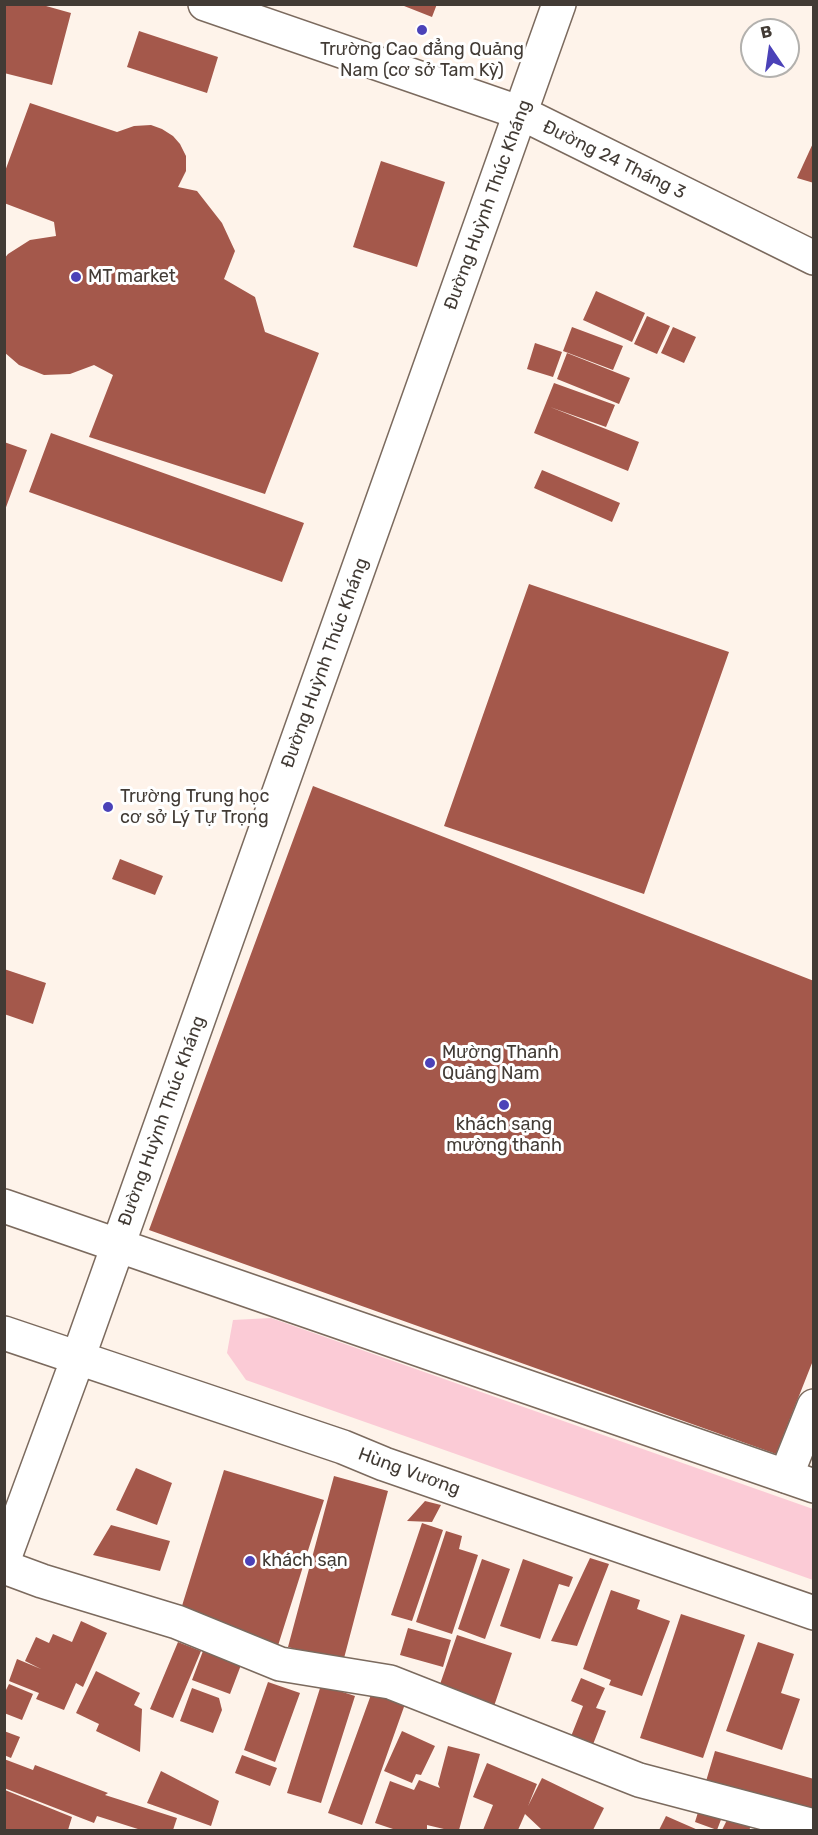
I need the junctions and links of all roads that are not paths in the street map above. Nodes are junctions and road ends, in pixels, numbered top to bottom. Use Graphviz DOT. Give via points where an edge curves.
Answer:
graph roads {
  1 [pos="204,4"];
  2 [pos="560,4"];
  3 [pos="520,113"];
  4 [pos="813,258"];
  5 [pos="4,1206"];
  6 [pos="118,1244"];
  7 [pos="4,1333"];
  8 [pos="78,1358"];
  9 [pos="813,1406"];
  10 [pos="800,1481"];
  11 [pos="4,1559"];
  12 [pos="4,1567"];
  13 [pos="813,1613"];
  14 [pos="813,1826"];
  1 -- 3 [label="street, Đường 24 Tháng 3"];
  2 -- 3 [label="street, Đường Huỳnh Thúc Kháng"];
  3 -- 4 [label="street, Đường 24 Tháng 3"];
  3 -- 6 [label="street, Đường Huỳnh Thúc Kháng"];
  5 -- 6 [label="street"];
  6 -- 8 [label="street, Đường Huỳnh Thúc Kháng"];
  6 -- 10 [label="street"];
  7 -- 8 [label="street, Hùng Vương"];
  8 -- 11 [label="street, Đường Huỳnh Thúc Kháng"];
  8 -- 13 [label="street, Hùng Vương"];
  9 -- 10 [label="street"];
  12 -- 14 [label="street" via="177,1622 280,1664 390,1682 639,1780"];
}
